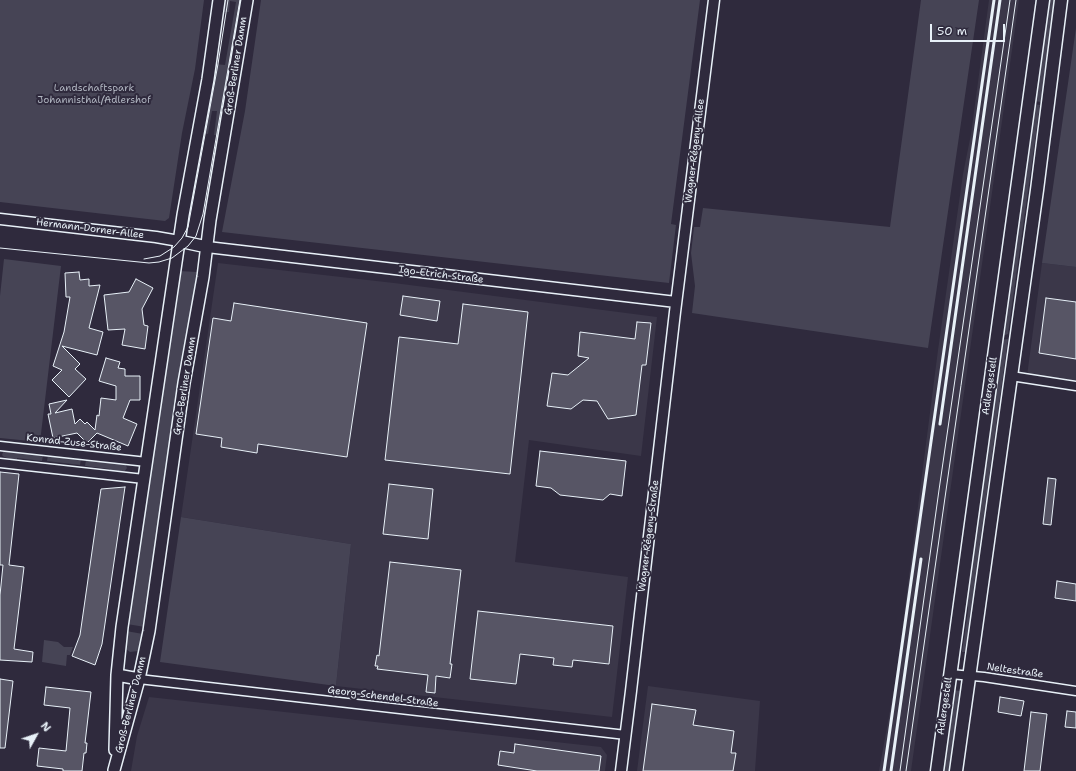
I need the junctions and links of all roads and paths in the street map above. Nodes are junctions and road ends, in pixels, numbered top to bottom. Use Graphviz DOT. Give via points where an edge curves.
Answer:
graph roads {
  1 [pos="220,0"];
  2 [pos="247,0"];
  3 [pos="714,0"];
  4 [pos="1043,0"];
  5 [pos="1061,0"];
  6 [pos="0,219"];
  7 [pos="179,241"];
  8 [pos="207,247"];
  9 [pos="676,302"];
  10 [pos="1011,376"];
  11 [pos="1076,386"];
  12 [pos="0,446"];
  13 [pos="146,462"];
  14 [pos="0,463"];
  15 [pos="144,479"];
  16 [pos="950,674"];
  17 [pos="117,675"];
  18 [pos="970,676"];
  19 [pos="138,679"];
  20 [pos="1076,691"];
  21 [pos="626,735"];
  22 [pos="114,771"];
  23 [pos="620,771"];
  24 [pos="937,771"];
  25 [pos="956,771"];
  1 -- 7 [label="main road, Groß-Berliner Damm"];
  2 -- 8 [label="main road, Groß-Berliner Damm"];
  3 -- 9 [label="street, Wagner-Régeny-Allee"];
  4 -- 16 [label="main road, Adlergestell"];
  5 -- 10 [label="main road, Adlergestell"];
  6 -- 7 [label="street, Hermann-Dorner-Allee"];
  7 -- 8 [label="main road"];
  7 -- 13 [label="main road, Groß-Berliner Damm"];
  8 -- 9 [label="street, Igo-Etrich-Straße"];
  8 -- 19 [label="main road, Groß-Berliner Damm" via="184,383 149,631"];
  9 -- 21 [label="street, Wagner-Régeny-Straße"];
  10 -- 11 [label="street"];
  10 -- 18 [label="main road, Adlergestell"];
  12 -- 13 [label="street, Konrad-Zuse-Straße"];
  13 -- 15 [label="main road, Groß-Berliner Damm"];
  14 -- 15 [label="street"];
  15 -- 17 [label="main road, Groß-Berliner Damm"];
  16 -- 18 [label="street, Neltestraße"];
  16 -- 24 [label="main road, Adlergestell"];
  17 -- 19 [label="main road"];
  17 -- 22 [label="main road, Groß-Berliner Damm"];
  18 -- 20 [label="street, Neltestraße"];
  18 -- 25 [label="main road, Adlergestell"];
  19 -- 21 [label="street, Georg-Schendel-Straße"];
  19 -- 22 [label="main road, Groß-Berliner Damm"];
  21 -- 23 [label="street, Wagner-Régeny-Straße"];
}
